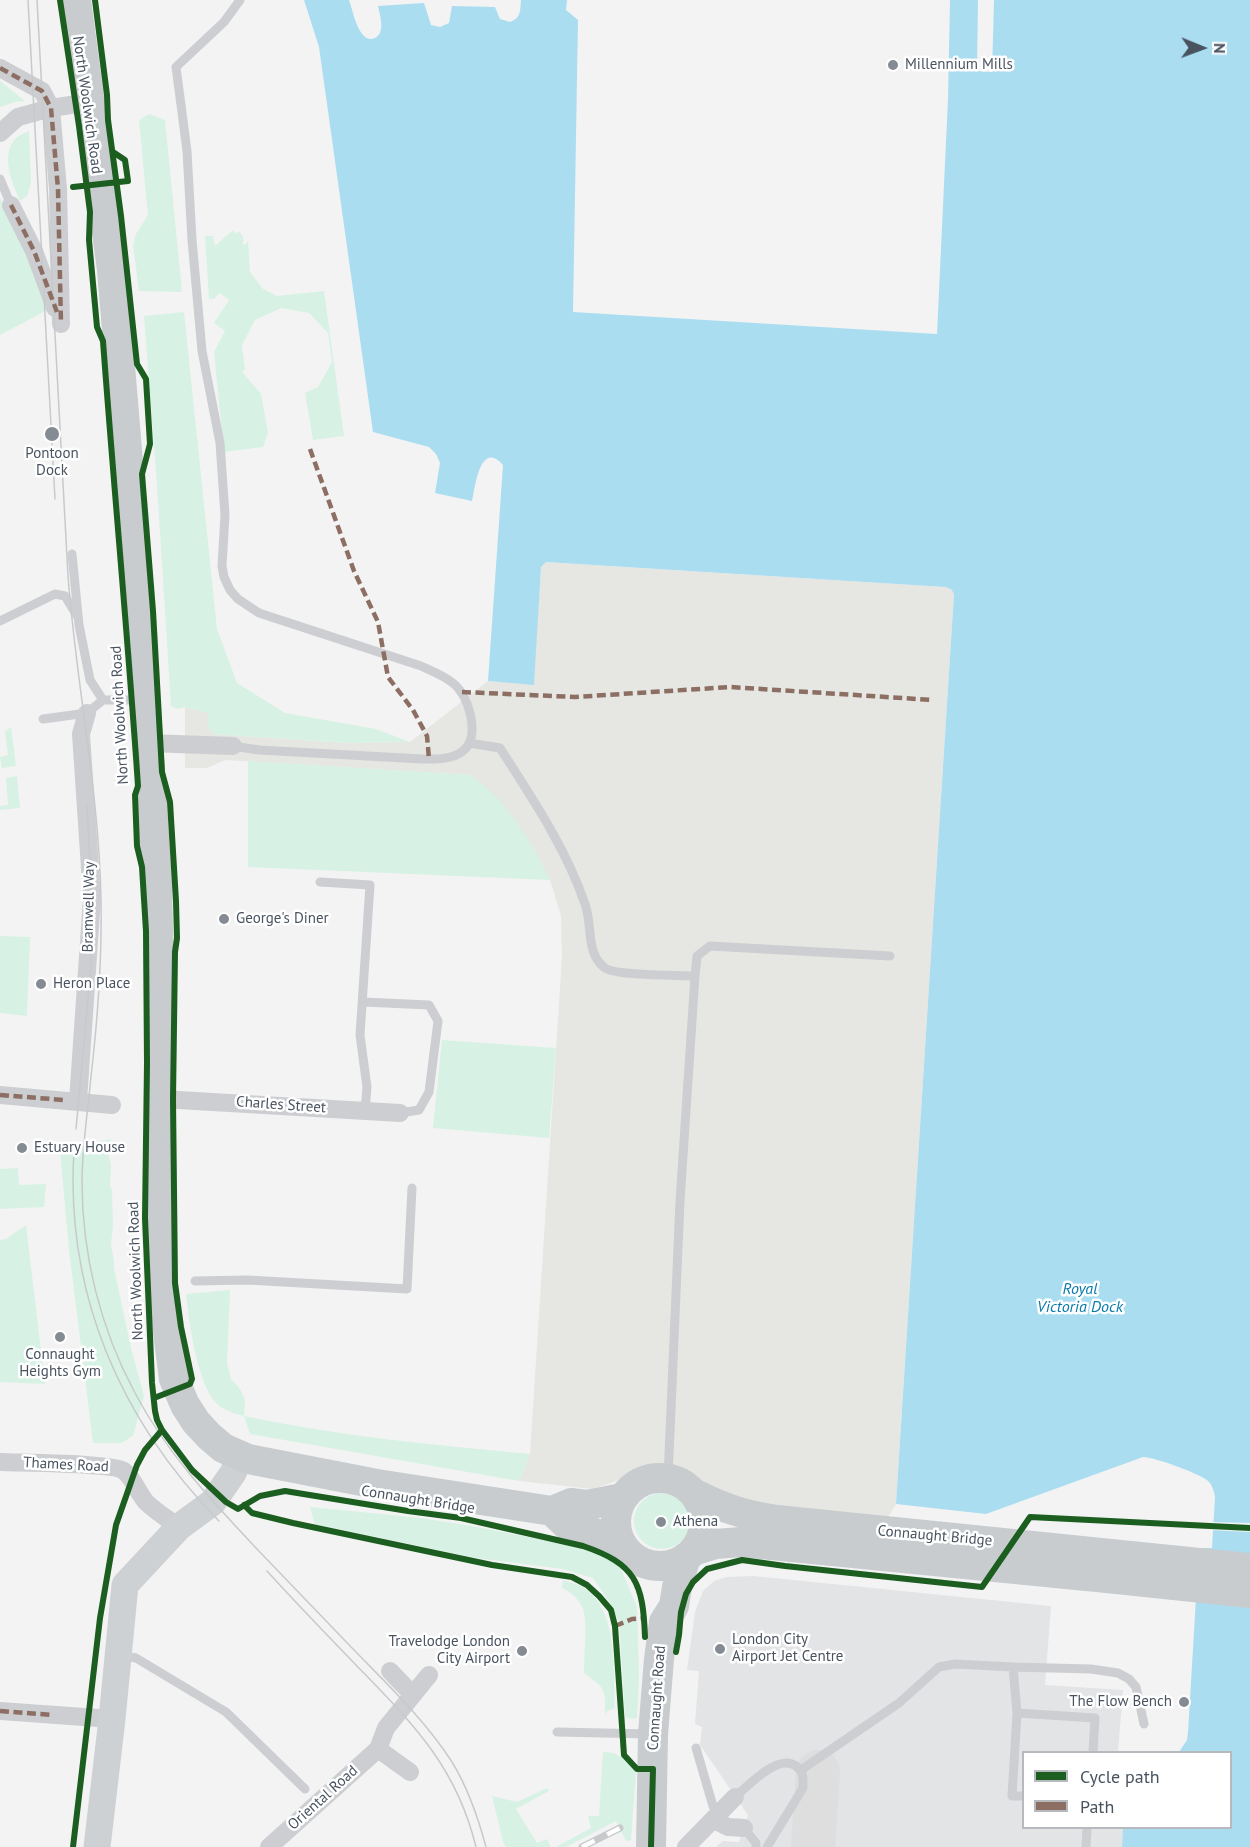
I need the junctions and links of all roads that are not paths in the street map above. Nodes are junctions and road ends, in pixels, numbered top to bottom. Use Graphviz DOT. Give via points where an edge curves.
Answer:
graph roads {
  1 [pos="76,0"];
  2 [pos="240,0"];
  3 [pos="0,68"];
  4 [pos="90,102"];
  5 [pos="51,108"];
  6 [pos="0,133"];
  7 [pos="0,179"];
  8 [pos="11,205"];
  9 [pos="72,554"];
  10 [pos="78,618"];
  11 [pos="0,621"];
  12 [pos="103,700"];
  13 [pos="145,700"];
  14 [pos="87,713"];
  15 [pos="43,719"];
  16 [pos="148,743"];
  17 [pos="469,743"];
  18 [pos="233,746"];
  19 [pos="320,882"];
  20 [pos="890,957"];
  21 [pos="695,976"];
  22 [pos="363,1002"];
  23 [pos="0,1095"];
  24 [pos="161,1098"];
  25 [pos="71,1100"];
  26 [pos="112,1105"];
  27 [pos="366,1111"];
  28 [pos="400,1113"];
  29 [pos="412,1188"];
  30 [pos="195,1281"];
  31 [pos="240,1456"];
  32 [pos="0,1462"];
  33 [pos="668,1478"];
  34 [pos="695,1494"];
  35 [pos="622,1498"];
  36 [pos="552,1511"];
  37 [pos="179,1527"];
  38 [pos="848,1540"];
  39 [pos="620,1542"];
  40 [pos="690,1554"];
  41 [pos="646,1564"];
  42 [pos="1250,1568"];
  43 [pos="1250,1593"];
  44 [pos="664,1622"];
  45 [pos="118,1654"];
  46 [pos="1013,1667"];
  47 [pos="390,1671"];
  48 [pos="429,1675"];
  49 [pos="413,1695"];
  50 [pos="0,1711"];
  51 [pos="1017,1713"];
  52 [pos="112,1719"];
  53 [pos="1144,1724"];
  54 [pos="557,1732"];
  55 [pos="653,1734"];
  56 [pos="696,1748"];
  57 [pos="378,1749"];
  58 [pos="1093,1751"];
  59 [pos="801,1770"];
  60 [pos="410,1772"];
  61 [pos="305,1789"];
  62 [pos="1022,1796"];
  63 [pos="735,1797"];
  64 [pos="716,1817"];
  65 [pos="744,1828"];
  66 [pos="1087,1829"];
  67 [pos="97,1847"];
  68 [pos="268,1847"];
  69 [pos="651,1847"];
  70 [pos="686,1847"];
  71 [pos="756,1847"];
  72 [pos="767,1847"];
  73 [pos="1086,1847"];
  1 -- 4 [label="main road, North Woolwich Road"];
  2 -- 17 [label="lane" via="224,22 176,67 187,151 202,351 220,443 224,577 238,599 259,613 421,666 454,683 470,713"];
  3 -- 5 [label="street" via="42,91"];
  4 -- 5 [label="street"];
  4 -- 13 [label="main road, North Woolwich Road" via="113,281"];
  5 -- 6 [label="street" via="18,117"];
  5 -- 8 [label="street" via="58,189 61,324 34,251"];
  7 -- 8 [label="lane"];
  9 -- 10 [label="lane"];
  10 -- 11 [label="lane" via="65,596 55,594"];
  10 -- 12 [label="lane" via="90,680"];
  12 -- 13 [label="lane"];
  12 -- 14 [label="lane"];
  13 -- 16 [label="main road, North Woolwich Road"];
  14 -- 15 [label="lane"];
  14 -- 25 [label="street, Bramwell Way" via="81,734 92,898"];
  16 -- 18 [label="street"];
  16 -- 24 [label="main road, North Woolwich Road" via="157,882"];
  17 -- 18 [label="lane" via="455,756 438,759"];
  17 -- 21 [label="lane" via="500,748 533,799 586,906 596,958 607,969 627,973"];
  19 -- 22 [label="lane" via="370,885"];
  20 -- 21 [label="lane" via="710,946 697,957"];
  21 -- 33 [label="lane"];
  22 -- 27 [label="lane" via="360,1035"];
  22 -- 28 [label="lane" via="429,1005 438,1021 429,1092 419,1110"];
  23 -- 25 [label="street"];
  24 -- 27 [label="street, Charles Street"];
  24 -- 31 [label="main road, North Woolwich Road" via="162,1285 174,1379 196,1422 223,1448"];
  25 -- 26 [label="street"];
  27 -- 28 [label="street, Charles Street"];
  29 -- 30 [label="lane" via="407,1289"];
  31 -- 36 [label="main road, Connaught Bridge" via="377,1484"];
  31 -- 37 [label="street" via="213,1502"];
  32 -- 37 [label="street, Thames Road" via="122,1470 145,1501"];
  33 -- 34 [label="main road"];
  33 -- 35 [label="main road" via="650,1478 634,1485"];
  34 -- 38 [label="main road, Connaught Bridge" via="741,1514"];
  34 -- 40 [label="main road" via="701,1505 704,1529"];
  35 -- 36 [label="main road, Connaught Bridge" via="587,1505 571,1503"];
  35 -- 39 [label="main road" via="616,1512"];
  36 -- 39 [label="main road, Connaught Bridge" via="568,1526"];
  37 -- 45 [label="street" via="125,1585"];
  38 -- 40 [label="main road, Connaught Bridge" via="741,1542"];
  38 -- 42 [label="main road, Connaught Bridge"];
  38 -- 43 [label="main road, Connaught Bridge, bridge"];
  39 -- 41 [label="main road"];
  40 -- 41 [label="main road" via="669,1566"];
  40 -- 44 [label="main road, Connaught Road" via="674,1605"];
  41 -- 44 [label="main road, Connaught Road"];
  44 -- 55 [label="main road, Connaught Road"];
  45 -- 52 [label="street"];
  45 -- 61 [label="lane" via="136,1658 226,1712"];
  46 -- 51 [label="lane"];
  46 -- 53 [label="lane" via="1118,1673 1136,1687"];
  46 -- 59 [label="lane" via="939,1667 899,1703"];
  47 -- 49 [label="street"];
  48 -- 49 [label="street, Oriental Road"];
  49 -- 57 [label="street, Oriental Road" via="386,1728"];
  50 -- 52 [label="street"];
  51 -- 58 [label="lane" via="1095,1718"];
  51 -- 62 [label="lane" via="1012,1796"];
  52 -- 67 [label="street"];
  54 -- 55 [label="lane"];
  55 -- 69 [label="main road, Connaught Road"];
  56 -- 64 [label="lane"];
  57 -- 60 [label="street"];
  57 -- 68 [label="street, Oriental Road"];
  59 -- 63 [label="lane" via="790,1762 779,1762"];
  59 -- 72 [label="lane" via="803,1788"];
  63 -- 64 [label="street"];
  64 -- 65 [label="street" via="728,1827"];
  64 -- 70 [label="street"];
  65 -- 71 [label="lane"];
  66 -- 73 [label="lane"];
}
